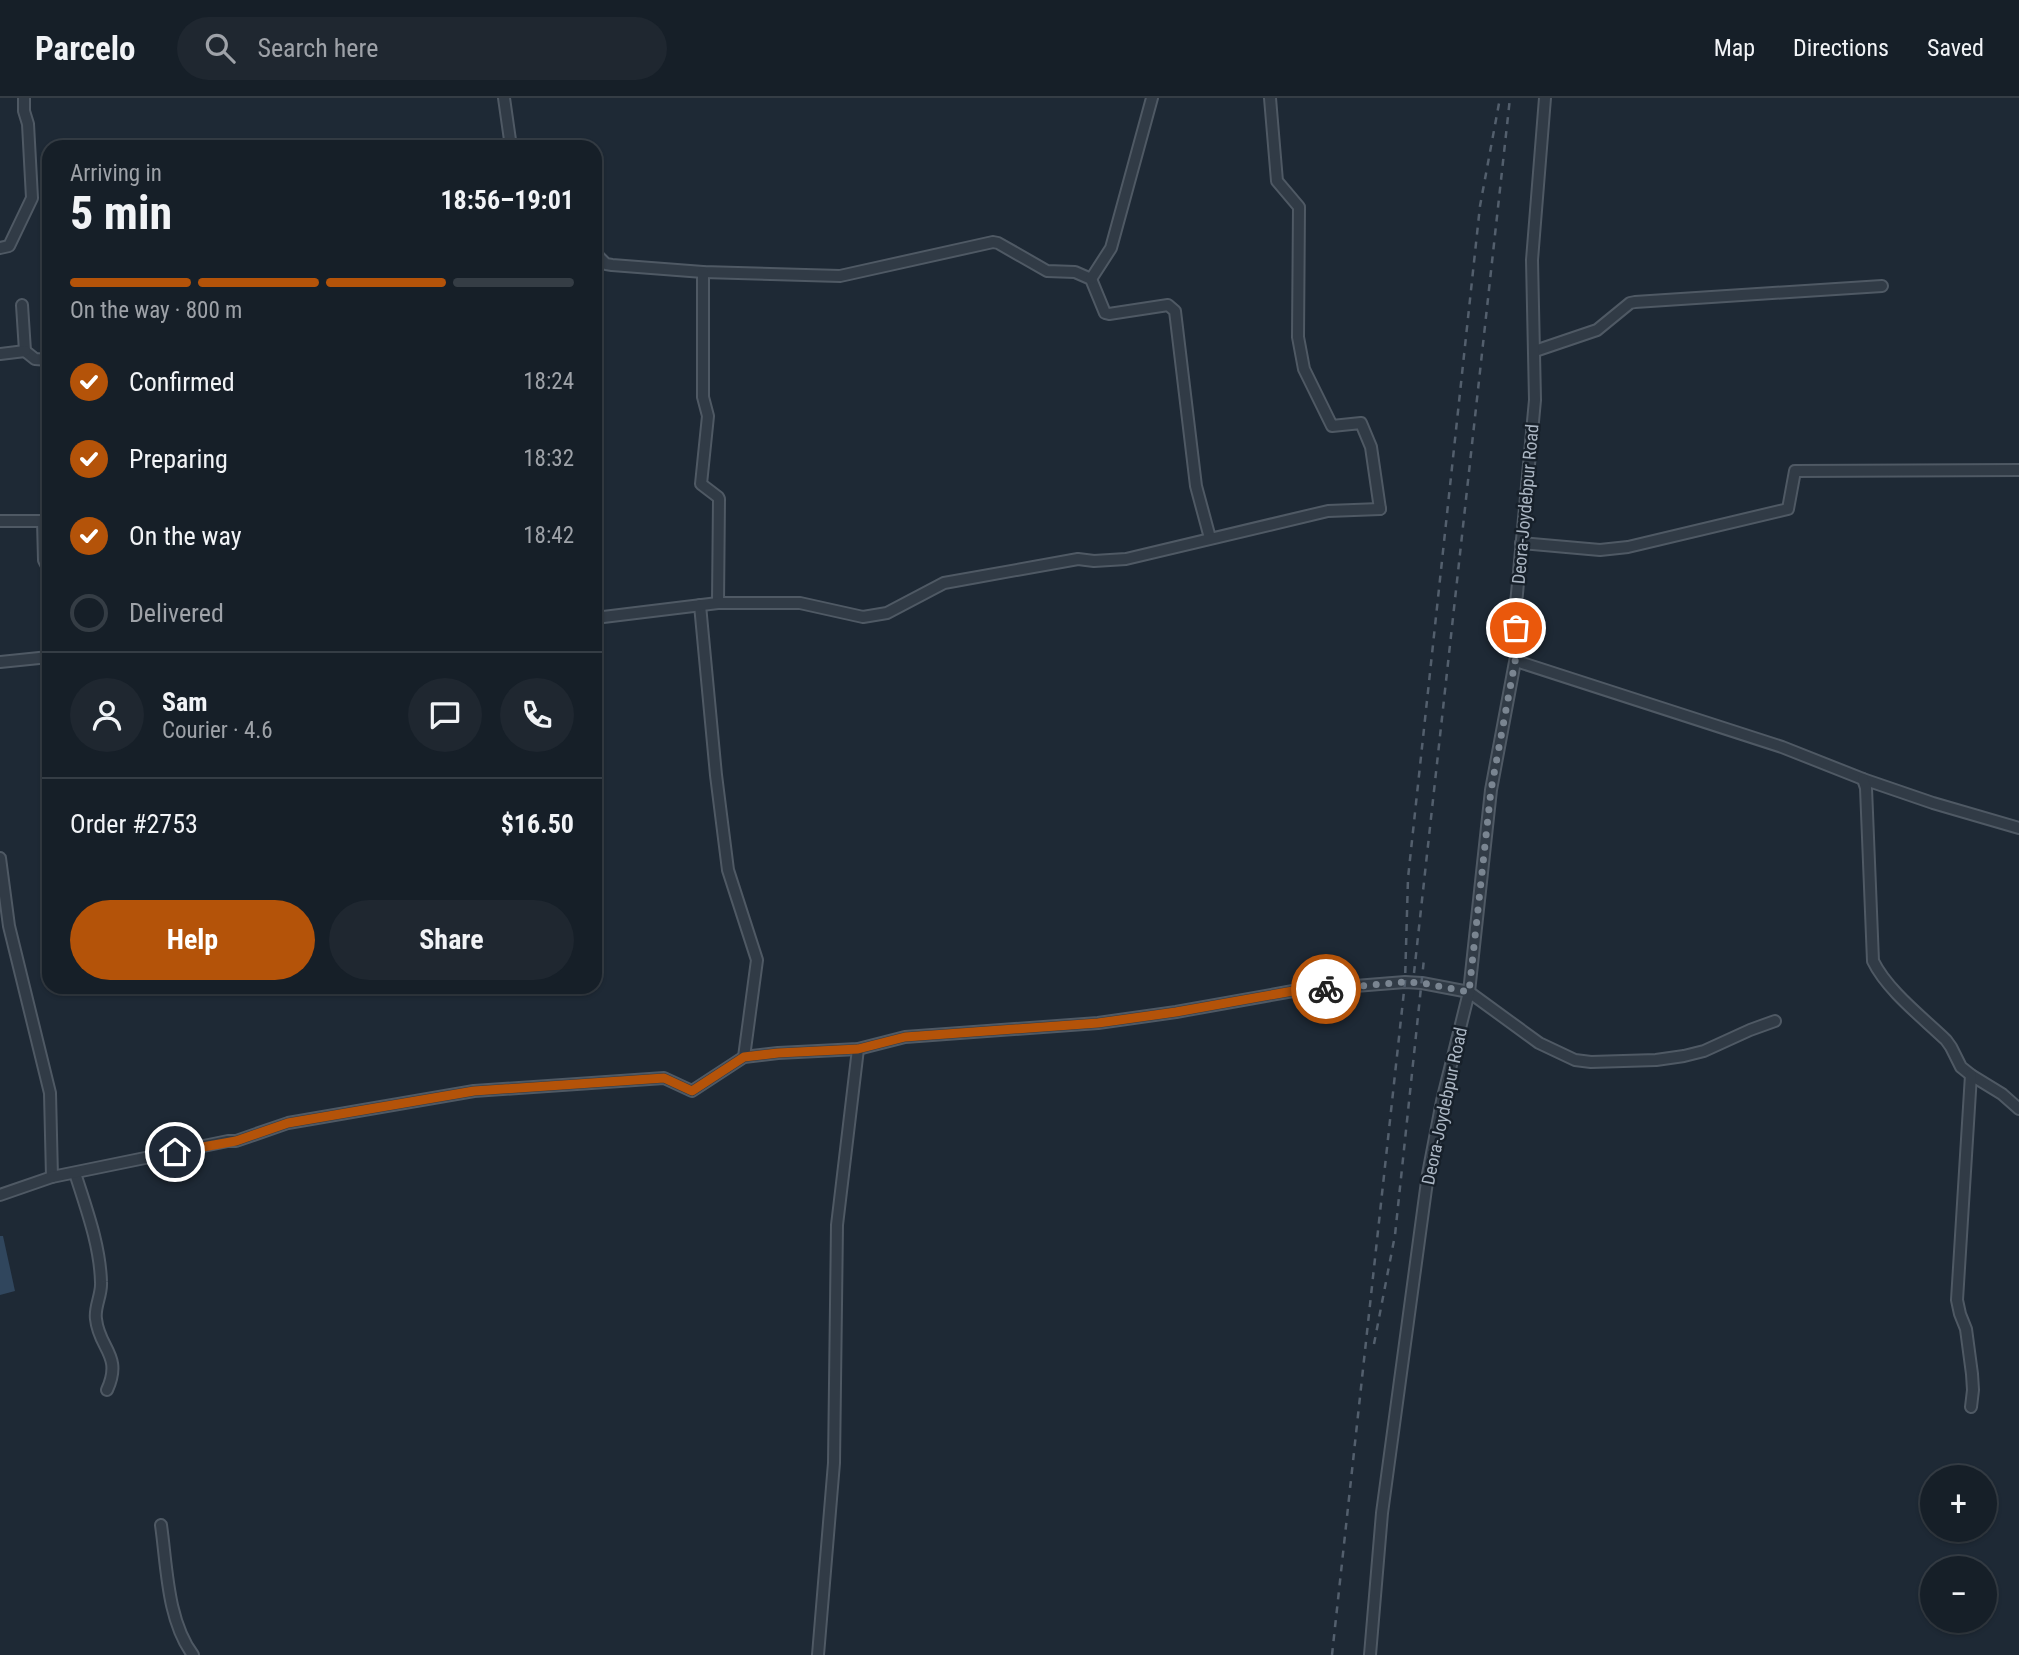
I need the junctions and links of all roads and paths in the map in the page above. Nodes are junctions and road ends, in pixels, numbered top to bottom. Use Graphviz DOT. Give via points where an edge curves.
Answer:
graph roads {
  1 [pos="24,98"];
  2 [pos="504,98"];
  3 [pos="1152,98"];
  4 [pos="1270,98"];
  5 [pos="1545,98"];
  6 [pos="510,140"];
  7 [pos="0,248"];
  8 [pos="602,260"];
  9 [pos="703,272"];
  10 [pos="1091,279"];
  11 [pos="1882,286"];
  12 [pos="22,305"];
  13 [pos="25,351"];
  14 [pos="1535,351"];
  15 [pos="0,354"];
  16 [pos="42,360"];
  17 [pos="2019,470"];
  18 [pos="0,521"];
  19 [pos="42,521"];
  20 [pos="1210,538"];
  21 [pos="1521,543"];
  22 [pos="718,603"];
  23 [pos="700,606"];
  24 [pos="602,617"];
  25 [pos="42,658"];
  26 [pos="1516,661"];
  27 [pos="0,662"];
  28 [pos="1863,779"];
  29 [pos="2019,828"];
  30 [pos="0,858"];
  31 [pos="1469,992"];
  32 [pos="1775,1021"];
  33 [pos="858,1049"];
  34 [pos="744,1057"];
  35 [pos="1971,1075"];
  36 [pos="2019,1109"];
  37 [pos="75,1173"];
  38 [pos="52,1177"];
  39 [pos="0,1195"];
  40 [pos="107,1390"];
  41 [pos="1970,1407"];
  42 [pos="162,1525"];
  43 [pos="194,1655"];
  44 [pos="818,1655"];
  45 [pos="1370,1655"];
  1 -- 7 [label="street" via="32,198 9,246"];
  2 -- 6 [label="street"];
  3 -- 10 [label="street" via="1111,248"];
  4 -- 20 [label="street" via="1277,181 1300,212 1298,337 1304,369 1332,426 1361,423 1371,447 1380,509 1328,511"];
  5 -- 14 [label="street, Deora-Joydebpur Road" via="1532,260"];
  8 -- 9 [label="street" via="612,265"];
  9 -- 10 [label="street" via="839,276 993,242 1047,271 1075,272"];
  9 -- 22 [label="street" via="703,397 708,416 701,484 719,499"];
  10 -- 20 [label="street" via="1105,313 1168,305 1175,311 1196,486"];
  11 -- 14 [label="street" via="1635,302 1597,330"];
  12 -- 13 [label="street"];
  13 -- 15 [label="street"];
  13 -- 16 [label="street"];
  14 -- 21 [label="street, Deora-Joydebpur Road" via="1535,400"];
  17 -- 21 [label="street" via="1795,471 1788,509 1628,547 1601,550"];
  18 -- 19 [label="street"];
  20 -- 22 [label="street" via="1126,559 1078,559 944,583 887,613 863,617 800,603"];
  21 -- 26 [label="street, Deora-Joydebpur Road"];
  22 -- 23 [label="street"];
  23 -- 24 [label="street"];
  23 -- 34 [label="street" via="728,870 757,960"];
  25 -- 27 [label="street"];
  26 -- 28 [label="street" via="1782,747"];
  26 -- 31 [label="street, Deora-Joydebpur Road" via="1491,790"];
  28 -- 29 [label="street"];
  28 -- 35 [label="street" via="1873,961"];
  30 -- 38 [label="street" via="9,926 50,1093"];
  31 -- 32 [label="street" via="1539,1043 1575,1060 1591,1062 1684,1056"];
  31 -- 33 [label="street" via="1405,982 1293,991 1098,1023 905,1037"];
  31 -- 45 [label="street, Deora-Joydebpur Road" via="1428,1174 1382,1513"];
  33 -- 34 [label="street"];
  33 -- 44 [label="street" via="837,1225 834,1463"];
  34 -- 37 [label="street" via="692,1091 664,1078 474,1091 288,1123 236,1141"];
  35 -- 36 [label="street"];
  35 -- 41 [label="street" via="1957,1300 1972,1374"];
  37 -- 38 [label="street"];
  37 -- 40 [label="street" via="94,1234 102,1284 95,1317 112,1356"];
  38 -- 39 [label="street"];
  42 -- 43 [label="street" via="172,1604 185,1643"];
}
